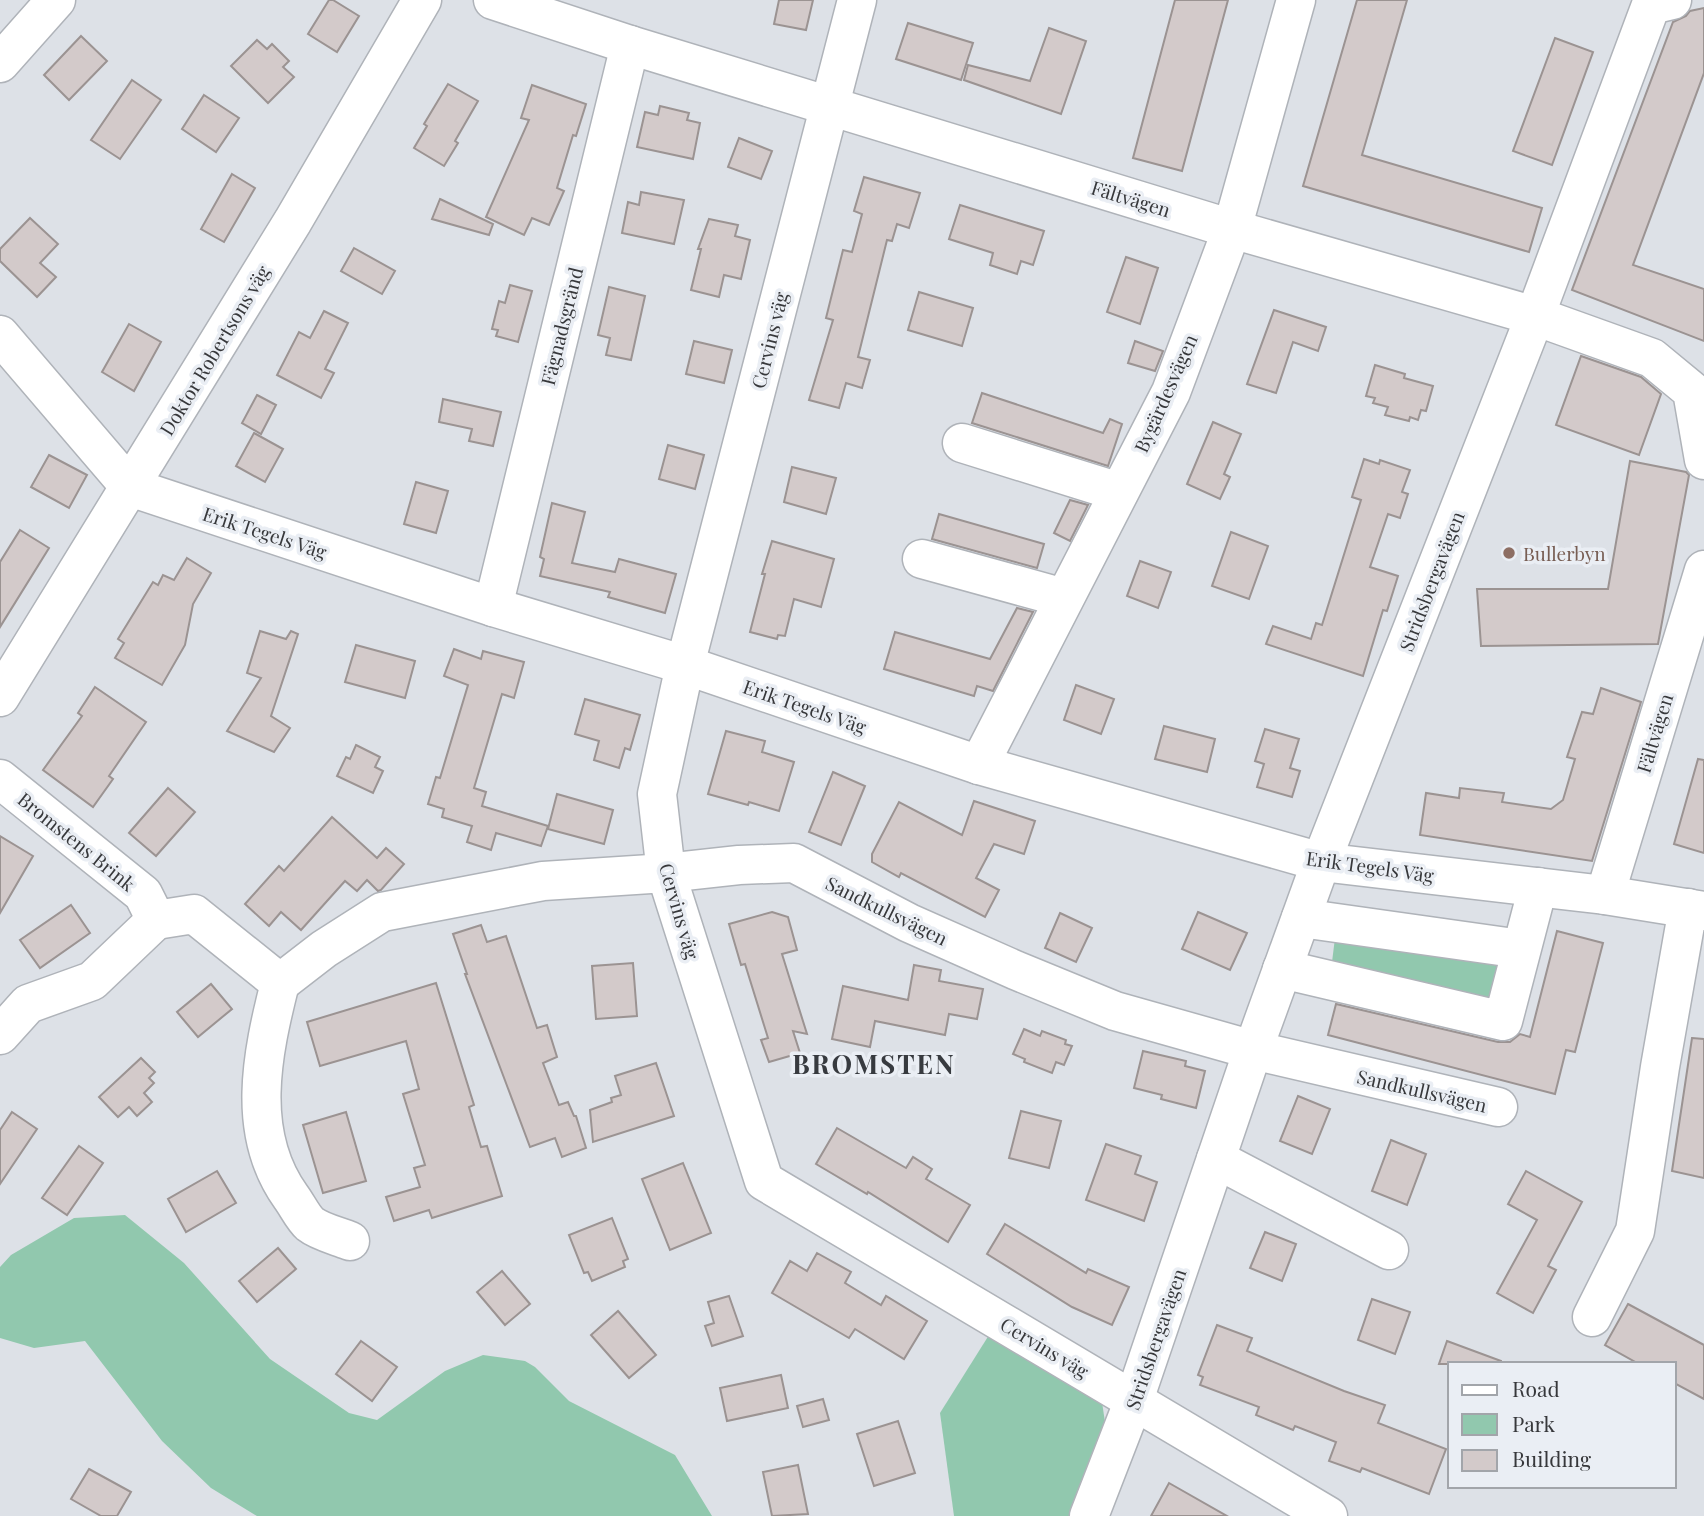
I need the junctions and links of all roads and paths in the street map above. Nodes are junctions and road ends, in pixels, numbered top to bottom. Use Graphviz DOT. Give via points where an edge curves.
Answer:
graph roads {
  1 [pos="55,0"];
  2 [pos="422,0"];
  3 [pos="493,0"];
  4 [pos="857,0"];
  5 [pos="1296,0"];
  6 [pos="1661,2"];
  7 [pos="630,46"];
  8 [pos="0,63"];
  9 [pos="829,105"];
  10 [pos="1232,229"];
  11 [pos="1535,316"];
  12 [pos="0,335"];
  13 [pos="962,443"];
  14 [pos="1704,460"];
  15 [pos="130,487"];
  16 [pos="1119,492"];
  17 [pos="922,559"];
  18 [pos="1704,570"];
  19 [pos="1065,598"];
  20 [pos="493,607"];
  21 [pos="685,666"];
  22 [pos="0,697"];
  23 [pos="979,765"];
  24 [pos="0,779"];
  25 [pos="1321,862"];
  26 [pos="666,873"];
  27 [pos="1538,887"];
  28 [pos="1605,895"];
  29 [pos="1696,910"];
  30 [pos="1301,918"];
  31 [pos="156,920"];
  32 [pos="1521,949"];
  33 [pos="1282,969"];
  34 [pos="279,983"];
  35 [pos="0,1035"];
  36 [pos="1253,1050"];
  37 [pos="1498,1107"];
  38 [pos="1216,1160"];
  39 [pos="350,1241"];
  40 [pos="1389,1250"];
  41 [pos="1592,1317"];
  42 [pos="1134,1400"];
  43 [pos="1090,1516"];
  44 [pos="1328,1516"];
  1 -- 8 [label="street"];
  2 -- 15 [label="street, Doktor Robertsons väg"];
  3 -- 7 [label="street, Fältvägen"];
  4 -- 9 [label="street, Cervins väg"];
  5 -- 10 [label="street, Bygärdesvägen"];
  6 -- 11 [label="street, Stridsbergavägen"];
  7 -- 9 [label="street, Fältvägen"];
  7 -- 20 [label="street, Fägnadsgränd"];
  9 -- 10 [label="street, Fältvägen"];
  9 -- 21 [label="street, Cervins väg"];
  10 -- 11 [label="street, Fältvägen"];
  10 -- 16 [label="street, Bygärdesvägen" via="1171,391"];
  11 -- 14 [label="street, Fältvägen" via="1652,358 1692,391"];
  11 -- 25 [label="street, Stridsbergavägen"];
  12 -- 15 [label="street"];
  13 -- 16 [label="street"];
  15 -- 20 [label="street, Erik Tegels Väg"];
  15 -- 22 [label="street, Doktor Robertsons väg"];
  16 -- 19 [label="street, Bygärdesvägen"];
  17 -- 19 [label="street"];
  18 -- 28 [label="street, Fältvägen"];
  19 -- 23 [label="street, Bygärdesvägen"];
  20 -- 21 [label="street, Erik Tegels Väg"];
  21 -- 23 [label="street, Erik Tegels Väg"];
  21 -- 26 [label="street, Cervins väg" via="656,793"];
  23 -- 25 [label="street, Erik Tegels Väg"];
  24 -- 31 [label="street, Bromstens Brink" via="143,894"];
  25 -- 27 [label="street, Erik Tegels Väg"];
  25 -- 30 [label="street, Stridsbergavägen"];
  26 -- 34 [label="street, Sandkullsvägen" via="543,881 382,912"];
  26 -- 36 [label="street, Sandkullsvägen" via="794,863 909,923 1115,1011"];
  26 -- 42 [label="street, Cervins väg" via="764,1181"];
  27 -- 28 [label="street, Erik Tegels Väg"];
  27 -- 32 [label="street"];
  28 -- 29 [label="street, Erik Tegels Väg"];
  29 -- 41 [label="street, Erik Tegels Väg" via="1660,1067 1635,1231"];
  30 -- 32 [label="street"];
  30 -- 33 [label="street, Stridsbergavägen"];
  31 -- 34 [label="street" via="194,914"];
  31 -- 35 [label="street" via="92,981 28,1004"];
  32 -- 33 [label="street" via="1503,1021"];
  33 -- 36 [label="street, Stridsbergavägen"];
  34 -- 39 [label="street" via="265,1043 261,1100 269,1156 310,1224"];
  36 -- 37 [label="street, Sandkullsvägen"];
  36 -- 38 [label="street, Stridsbergavägen"];
  38 -- 40 [label="street"];
  38 -- 42 [label="street, Stridsbergavägen"];
  42 -- 43 [label="street, Stridsbergavägen"];
  42 -- 44 [label="street, Cervins väg"];
}
